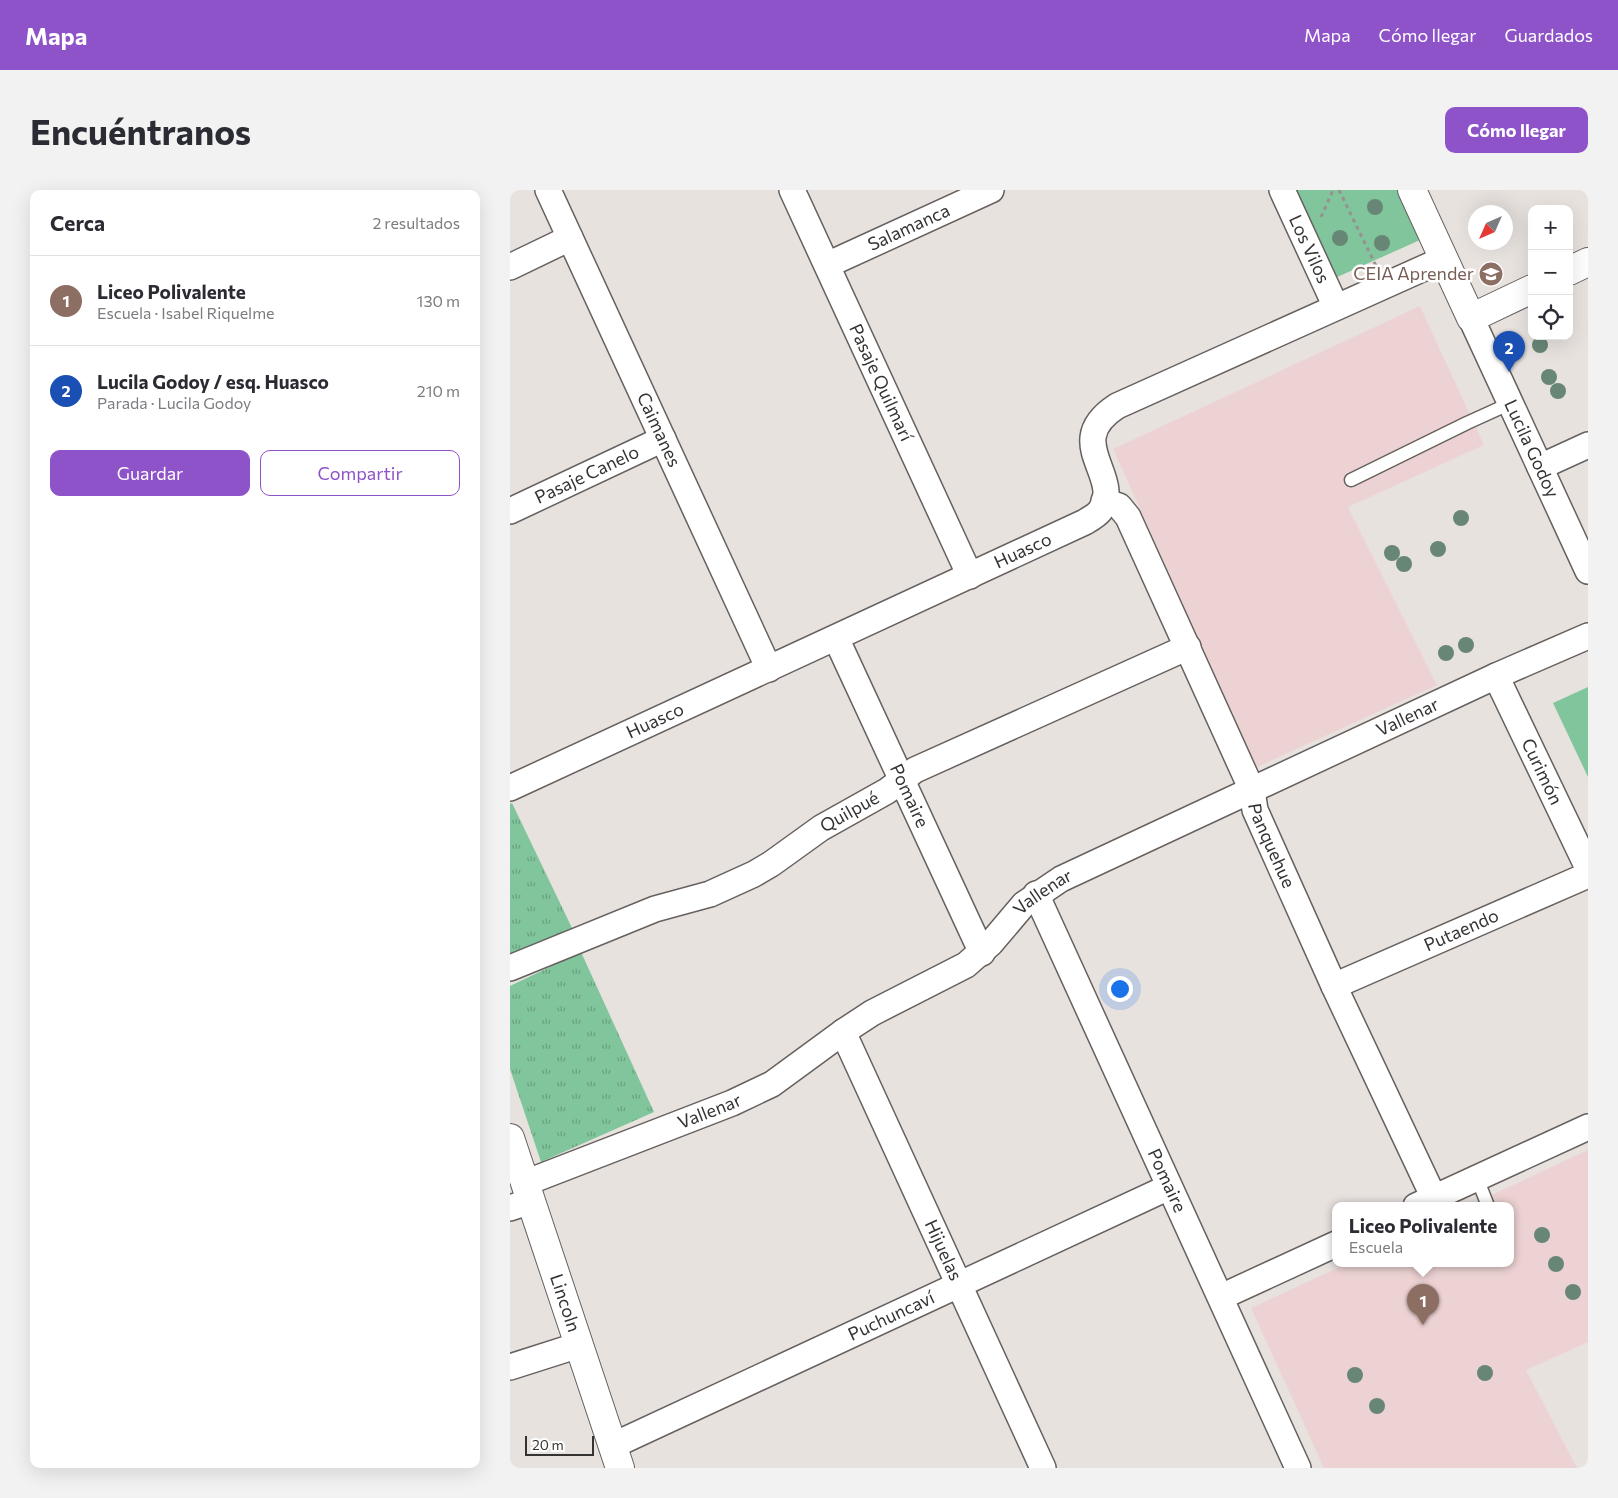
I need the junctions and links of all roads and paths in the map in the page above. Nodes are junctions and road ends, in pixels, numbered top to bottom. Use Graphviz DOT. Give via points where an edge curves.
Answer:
graph roads {
  1 [pos="548,190"];
  2 [pos="792,190"];
  3 [pos="990,190"];
  4 [pos="1282,190"];
  5 [pos="1339,190"];
  6 [pos="1412,190"];
  7 [pos="570,238"];
  8 [pos="1444,258"];
  9 [pos="1588,262"];
  10 [pos="827,266"];
  11 [pos="510,267"];
  12 [pos="1573,269"];
  13 [pos="1385,285"];
  14 [pos="1528,291"];
  15 [pos="1336,307"];
  16 [pos="1471,318"];
  17 [pos="1511,403"];
  18 [pos="663,439"];
  19 [pos="1588,446"];
  20 [pos="1540,467"];
  21 [pos="1351,480"];
  22 [pos="1104,501"];
  23 [pos="510,511"];
  24 [pos="1588,571"];
  25 [pos="970,576"];
  26 [pos="1588,636"];
  27 [pos="836,638"];
  28 [pos="1188,647"];
  29 [pos="768,668"];
  30 [pos="1496,676"];
  31 [pos="902,780"];
  32 [pos="510,788"];
  33 [pos="1252,790"];
  34 [pos="1588,868"];
  35 [pos="1588,875"];
  36 [pos="1036,894"];
  37 [pos="982,953"];
  38 [pos="510,968"];
  39 [pos="1334,986"];
  40 [pos="843,1032"];
  41 [pos="1588,1127"];
  42 [pos="510,1138"];
  43 [pos="1477,1178"];
  44 [pos="1170,1187"];
  45 [pos="522,1197"];
  46 [pos="1425,1202"];
  47 [pos="1486,1202"];
  48 [pos="1332,1246"];
  49 [pos="959,1284"];
  50 [pos="1221,1297"];
  51 [pos="579,1345"];
  52 [pos="510,1367"];
  53 [pos="616,1457"];
  54 [pos="1043,1468"];
  55 [pos="1298,1468"];
  1 -- 7 [label="street, Caimanes"];
  2 -- 10 [label="street, Pasaje Quilmarí"];
  3 -- 10 [label="street, Salamanca"];
  4 -- 15 [label="street, Los Vilos"];
  5 -- 13 [label="path"];
  6 -- 8 [label="street, Lucila Godoy"];
  7 -- 11 [label="street"];
  7 -- 18 [label="street, Caimanes"];
  8 -- 13 [label="street"];
  8 -- 16 [label="street, Lucila Godoy"];
  9 -- 12 [label="street"];
  10 -- 25 [label="street, Pasaje Quilmarí"];
  13 -- 15 [label="street"];
  14 -- 16 [label="street"];
  15 -- 22 [label="street" via="1108,412 1096,427 1093,444 1105,486"];
  16 -- 17 [label="street, Lucila Godoy"];
  17 -- 20 [label="street, Lucila Godoy"];
  17 -- 21 [label="lane"];
  18 -- 23 [label="street, Pasaje Canelo"];
  18 -- 29 [label="street, Caimanes"];
  19 -- 20 [label="street"];
  20 -- 24 [label="street, Lucila Godoy"];
  22 -- 25 [label="street, Huasco" via="1100,511 1085,522"];
  22 -- 28 [label="street, Panquehue" via="1119,506 1128,517"];
  25 -- 27 [label="street, Huasco"];
  26 -- 30 [label="street, Vallenar"];
  27 -- 29 [label="street, Huasco"];
  27 -- 31 [label="street, Pomaire"];
  28 -- 31 [label="street, Quilpué" via="915,770"];
  28 -- 33 [label="street, Panquehue"];
  29 -- 32 [label="street, Huasco"];
  30 -- 33 [label="street, Vallenar"];
  30 -- 34 [label="street, Curimón"];
  31 -- 37 [label="street, Pomaire"];
  31 -- 38 [label="street, Quilpué" via="821,828 754,874 710,894 655,909"];
  33 -- 36 [label="street, Vallenar" via="1061,879"];
  33 -- 39 [label="street, Panquehue" via="1255,810"];
  35 -- 39 [label="street, Putaendo"];
  36 -- 37 [label="street, Vallenar"];
  36 -- 44 [label="street, Pomaire"];
  37 -- 40 [label="street, Vallenar" via="966,965 872,1013"];
  39 -- 46 [label="street, Panquehue"];
  40 -- 45 [label="street, Vallenar" via="790,1072 752,1094"];
  40 -- 49 [label="street, Hijuelas"];
  41 -- 43 [label="street"];
  42 -- 45 [label="street, Lincoln"];
  43 -- 46 [label="street"];
  43 -- 47 [label="lane"];
  44 -- 49 [label="street, Puchuncaví"];
  44 -- 50 [label="street, Pomaire"];
  45 -- 51 [label="street, Lincoln"];
  48 -- 50 [label="street"];
  49 -- 53 [label="street, Puchuncaví"];
  49 -- 54 [label="street, Hijuelas"];
  50 -- 55 [label="street, Pomaire"];
  51 -- 52 [label="street"];
  51 -- 53 [label="street, Lincoln"];
}
